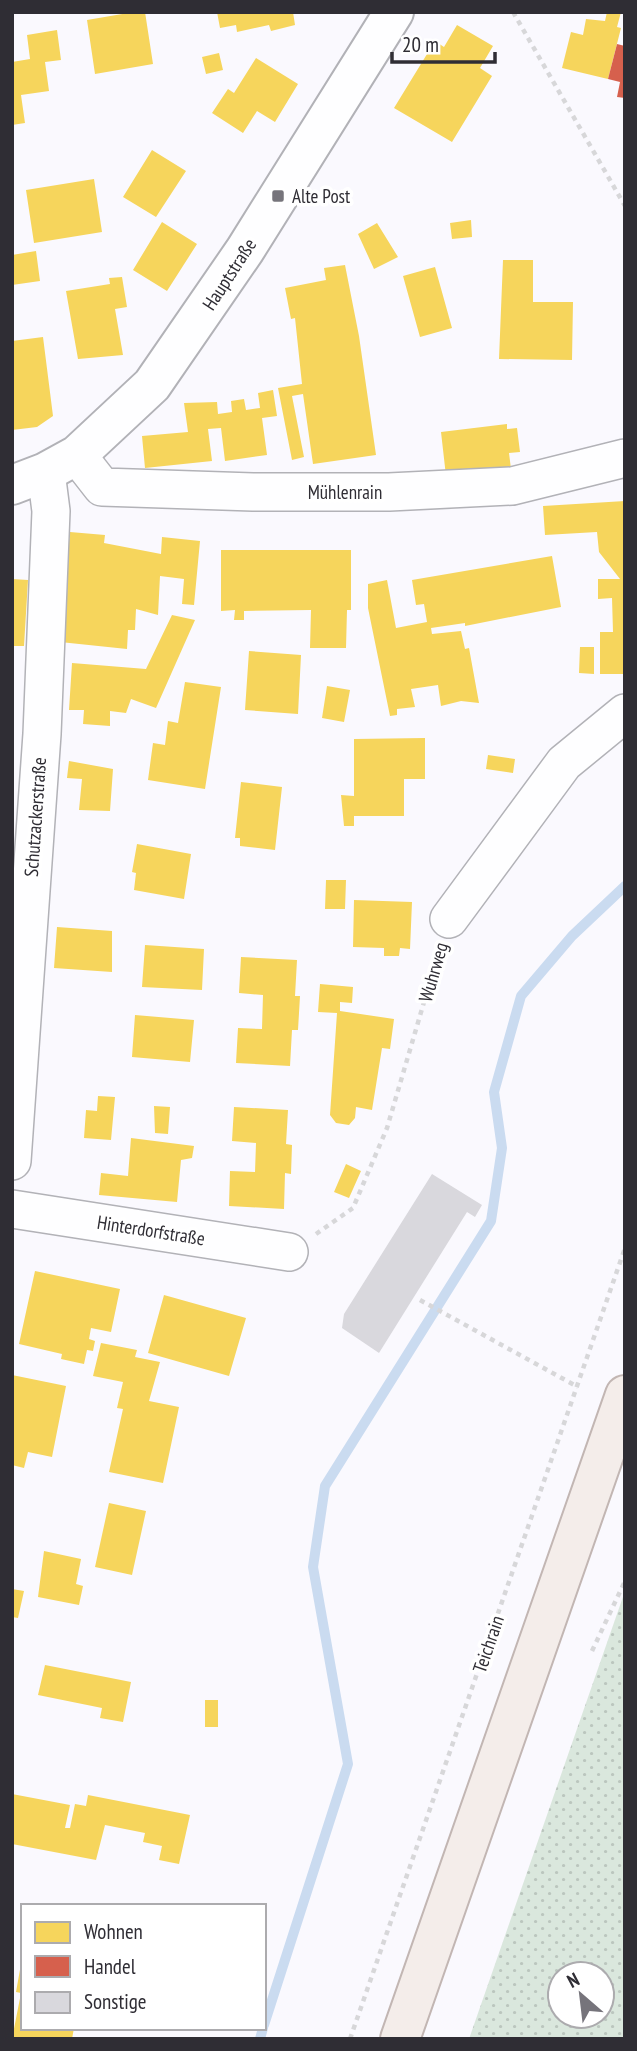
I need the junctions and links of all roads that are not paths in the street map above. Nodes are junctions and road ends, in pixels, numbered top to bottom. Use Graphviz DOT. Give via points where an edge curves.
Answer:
graph roads {
  1 [pos="394,12"];
  2 [pos="624,461"];
  3 [pos="45,471"];
  4 [pos="625,713"];
  5 [pos="449,919"];
  6 [pos="12,1161"];
  7 [pos="12,1209"];
  8 [pos="289,1252"];
  9 [pos="625,1395"];
  10 [pos="400,2039"];
  1 -- 3 [label="street, Hauptstraße" via="199,320 152,385"];
  2 -- 3 [label="street, Mühlenrain" via="512,486 389,492 102,486"];
  3 -- 6 [label="street, Schutzackerstraße" via="51,511 43,720"];
  4 -- 5 [label="street, Wuhrweg" via="564,763"];
  7 -- 8 [label="street, Hinterdorfstraße"];
  9 -- 10 [label="main road"];
}
